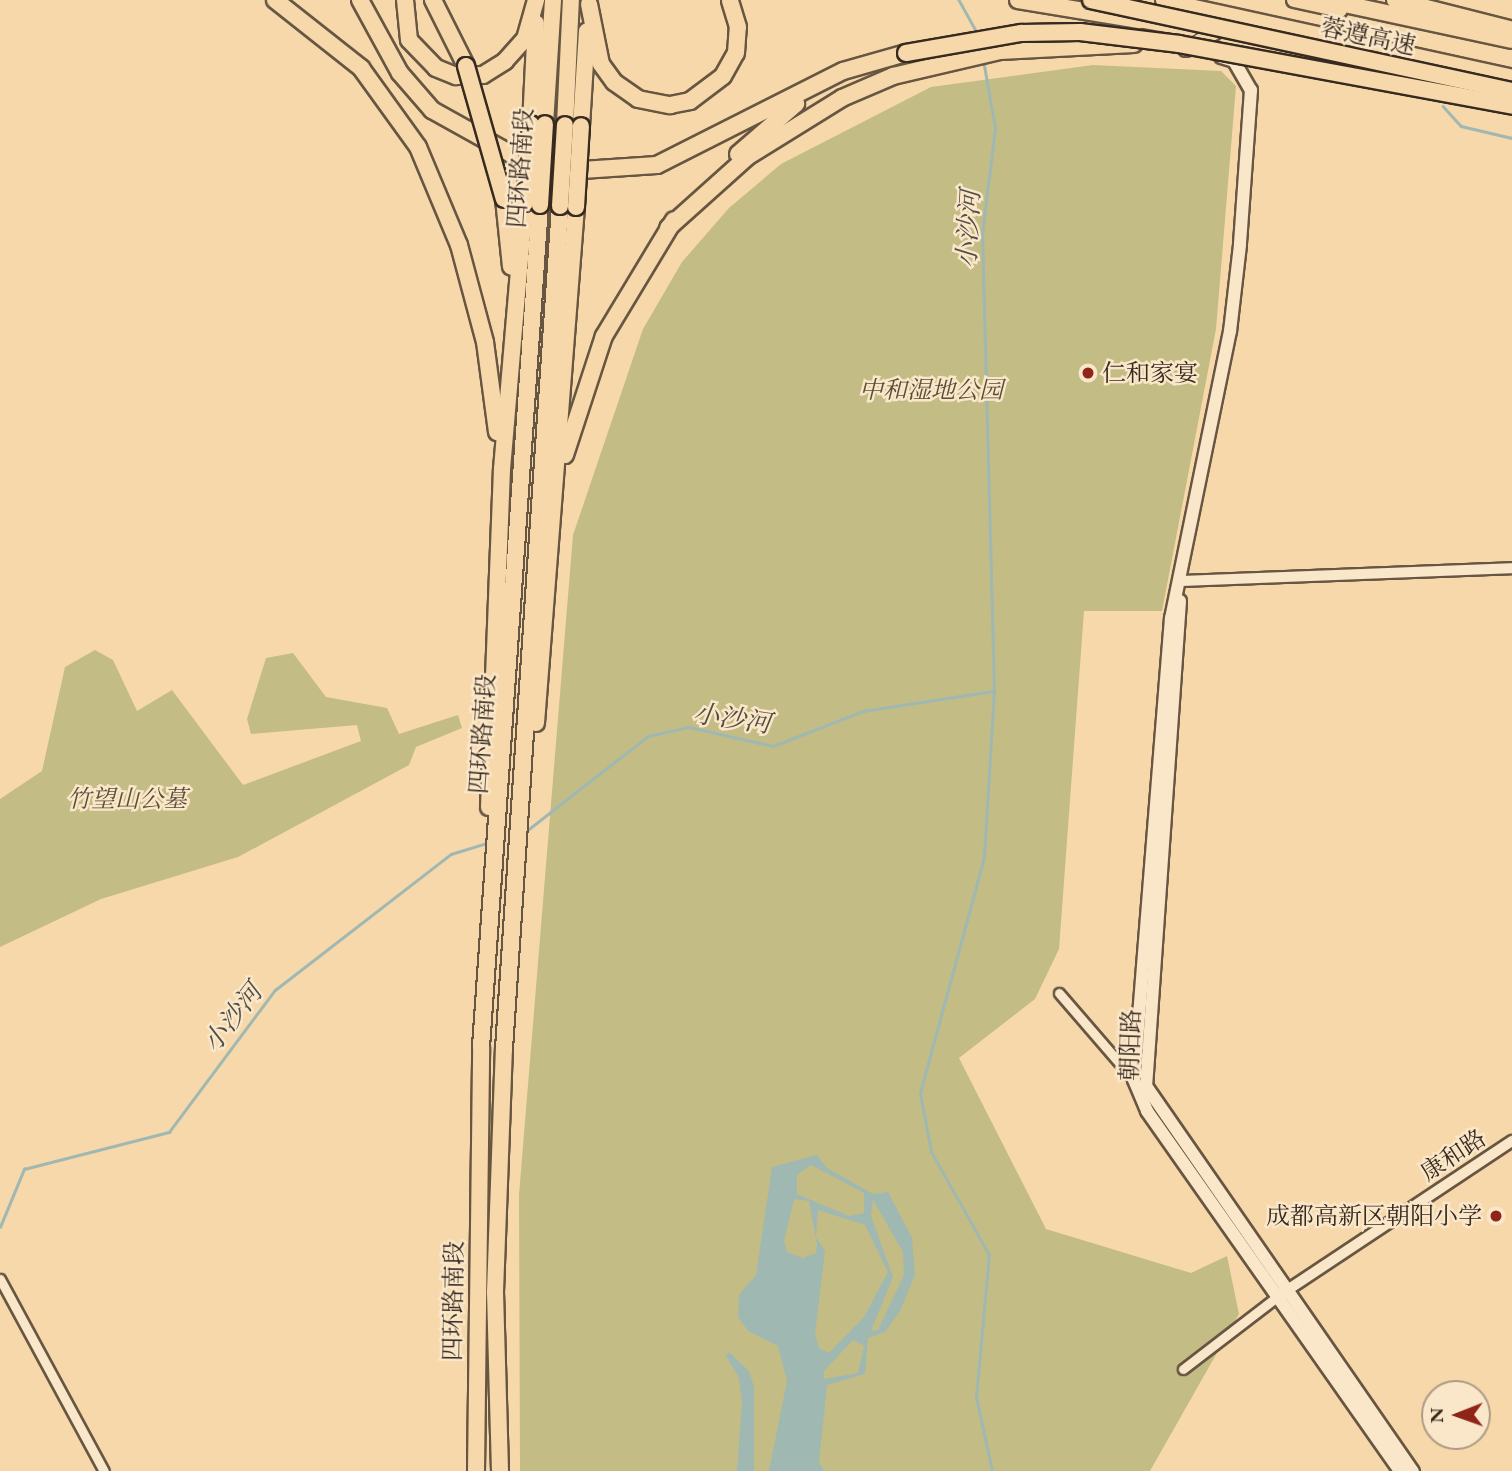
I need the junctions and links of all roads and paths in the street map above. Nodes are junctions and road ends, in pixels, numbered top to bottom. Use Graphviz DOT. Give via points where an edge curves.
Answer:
graph roads {
  1 [pos="275,0"];
  2 [pos="360,0"];
  3 [pos="405,0"];
  4 [pos="433,0"];
  5 [pos="537,0"];
  6 [pos="553,0"];
  7 [pos="571,0"];
  8 [pos="730,0"];
  9 [pos="1018,0"];
  10 [pos="1091,0"];
  11 [pos="1163,0"];
  12 [pos="1296,0"];
  13 [pos="1395,0"];
  14 [pos="589,2"];
  15 [pos="1324,2"];
  16 [pos="1139,20"];
  17 [pos="1259,23"];
  18 [pos="1512,30"];
  19 [pos="1214,33"];
  20 [pos="1512,40"];
  21 [pos="1134,44"];
  22 [pos="1512,48"];
  23 [pos="1181,51"];
  24 [pos="1512,77"];
  25 [pos="822,82"];
  26 [pos="1512,91"];
  27 [pos="1512,106"];
  28 [pos="538,124"];
  29 [pos="573,126"];
  30 [pos="533,204"];
  31 [pos="668,228"];
  32 [pos="511,358"];
  33 [pos="501,443"];
  34 [pos="557,444"];
  35 [pos="1512,568"];
  36 [pos="1180,581"];
  37 [pos="524,797"];
  38 [pos="494,811"];
  39 [pos="1059,993"];
  40 [pos="1134,1080"];
  41 [pos="1512,1141"];
  42 [pos="0,1279"];
  43 [pos="1281,1294"];
  44 [pos="1183,1369"];
  45 [pos="104,1471"];
  46 [pos="476,1471"];
  47 [pos="500,1471"];
  48 [pos="1400,1471"];
  49 [pos="1413,1471"];
  1 -- 33 [label="highway" via="361,68 418,147 459,245 485,342"];
  2 -- 25 [label="highway" via="400,73 432,110 511,154 566,172 657,164"];
  3 -- 5 [label="highway" via="409,40 436,68 456,76 483,75 505,61 525,39"];
  4 -- 32 [label="highway, bridge" via="481,103 504,200"];
  5 -- 28 [label="highway"];
  6 -- 28 [label="highway, 四环路南段"];
  7 -- 29 [label="highway, 四环路南段"];
  8 -- 14 [label="highway" via="738,27 736,53 723,76 690,101 670,105 638,99 614,82 601,64"];
  9 -- 16 [label="highway"];
  10 -- 26 [label="highway, 蓉遵高速, bridge"];
  11 -- 17 [label="highway"];
  12 -- 15 [label="highway"];
  13 -- 18 [label="highway"];
  14 -- 29 [label="highway"];
  15 -- 20 [label="highway, 蓉遵高速"];
  15 -- 22 [label="highway"];
  16 -- 19 [label="highway"];
  17 -- 19 [label="highway"];
  17 -- 24 [label="highway"];
  19 -- 23 [label="highway"];
  21 -- 23 [label="main road"];
  21 -- 31 [label="highway" via="1000,51 892,76 842,98 747,157"];
  23 -- 36 [label="main road" via="1234,61 1251,90 1236,288"];
  25 -- 27 [label="highway, bridge" via="906,53 1021,33 1080,32 1179,44"];
  25 -- 31 [label="highway" via="746,146"];
  28 -- 30 [label="highway, 四环路南段, bridge"];
  29 -- 34 [label="highway, 四环路南段, bridge"];
  30 -- 32 [label="highway"];
  30 -- 38 [label="highway, 四环路南段" via="524,469"];
  31 -- 34 [label="highway" via="604,336"];
  32 -- 33 [label="highway"];
  33 -- 38 [label="highway"];
  34 -- 37 [label="highway" via="559,474"];
  34 -- 37 [label="highway, 四环路南段" via="542,471"];
  35 -- 36 [label="street"];
  36 -- 40 [label="main road" via="1171,618"];
  36 -- 43 [label="main road, 朝阳路" via="1146,1086"];
  37 -- 47 [label="highway, 四环路南段" via="504,1049 495,1292"];
  38 -- 46 [label="highway, 四环路南段" via="481,1048"];
  39 -- 40 [label="street, 朝阳路"];
  40 -- 43 [label="main road, 朝阳路" via="1147,1111"];
  41 -- 43 [label="street, 康和路"];
  42 -- 45 [label="street"];
  43 -- 44 [label="street"];
  43 -- 48 [label="main road, 朝阳路"];
  43 -- 49 [label="main road, 朝阳路"];
}
